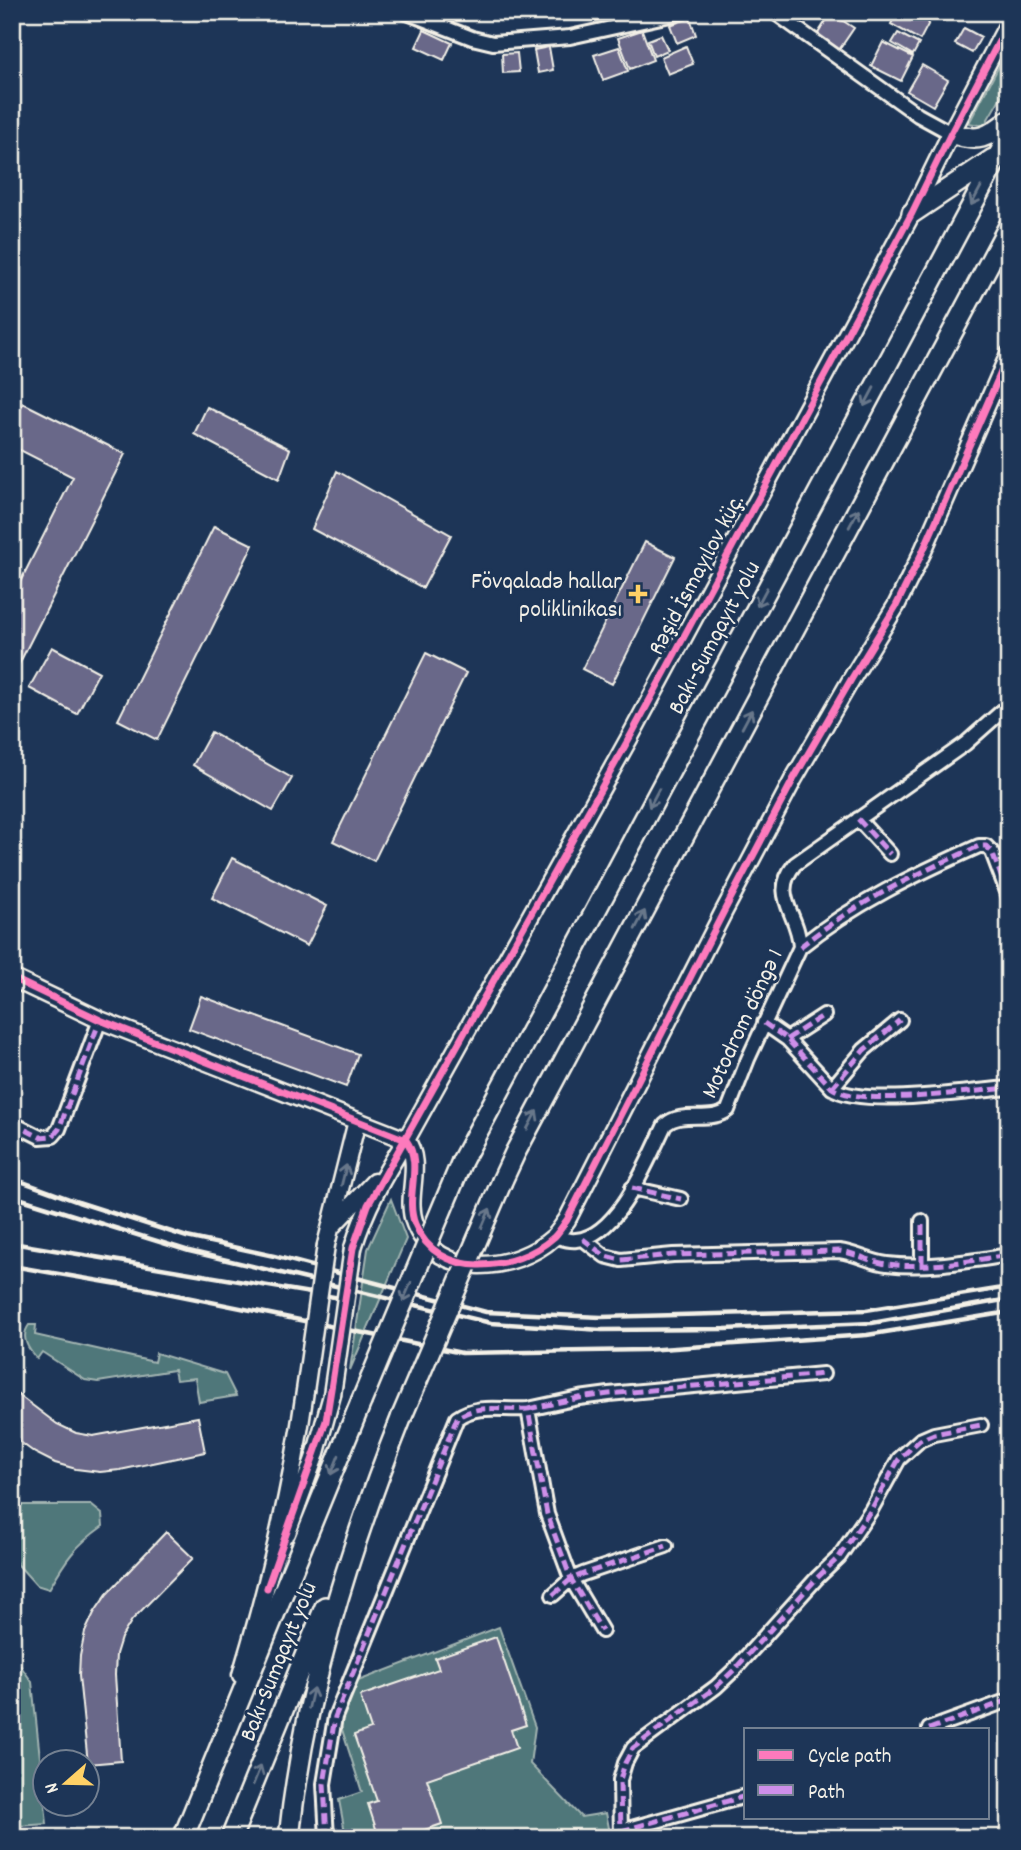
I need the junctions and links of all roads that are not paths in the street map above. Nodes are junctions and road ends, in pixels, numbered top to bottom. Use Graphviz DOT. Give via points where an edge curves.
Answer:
graph roads {
  1 [pos="405,12"];
  2 [pos="684,12"];
  3 [pos="774,12"];
  4 [pos="1009,22"];
  5 [pos="1009,120"];
  6 [pos="951,133"];
  7 [pos="1009,136"];
  8 [pos="997,156"];
  9 [pos="912,213"];
  10 [pos="1009,226"];
  11 [pos="1009,354"];
  12 [pos="1009,705"];
  13 [pos="858,819"];
  14 [pos="890,854"];
  15 [pos="1009,897"];
  16 [pos="800,947"];
  17 [pos="12,978"];
  18 [pos="824,1015"];
  19 [pos="100,1020"];
  20 [pos="900,1020"];
  21 [pos="764,1023"];
  22 [pos="787,1039"];
  23 [pos="832,1088"];
  24 [pos="1009,1088"];
  25 [pos="358,1121"];
  26 [pos="12,1123"];
  27 [pos="406,1140"];
  28 [pos="389,1165"];
  29 [pos="632,1188"];
  30 [pos="681,1199"];
  31 [pos="922,1221"];
  32 [pos="330,1229"];
  33 [pos="554,1236"];
  34 [pos="583,1239"];
  35 [pos="1009,1255"];
  36 [pos="922,1265"];
  37 [pos="823,1374"];
  38 [pos="528,1409"];
  39 [pos="981,1425"];
  40 [pos="368,1503"];
  41 [pos="666,1546"];
  42 [pos="571,1579"];
  43 [pos="267,1588"];
  44 [pos="553,1595"];
  45 [pos="603,1631"];
  46 [pos="1009,1700"];
  47 [pos="932,1728"];
  48 [pos="219,1748"];
  49 [pos="744,1797"];
  50 [pos="621,1835"];
  51 [pos="183,1838"];
  52 [pos="231,1838"];
  53 [pos="289,1838"];
  54 [pos="327,1838"];
  1 -- 2 [label="street" via="472,38 503,43 570,37"];
  3 -- 6 [label="street" via="918,115"];
  4 -- 6 [label="street, Rəşid İsmayılov küç."];
  5 -- 6 [label="highway" via="986,137 966,139"];
  6 -- 9 [label="street, Rəşid İsmayılov küç."];
  7 -- 8 [label="highway, Bakı-Sumqayıt yolu"];
  8 -- 9 [label="highway"];
  8 -- 48 [label="highway, Bakı-Sumqayıt yolu, one-way, bridge" via="462,1161"];
  9 -- 27 [label="street, Rəşid İsmayılov küç."];
  40 -- 10 [label="highway, one-way, bridge" via="515,1153"];
  11 -- 33 [label="street" via="896,606 793,780 567,1220"];
  12 -- 13 [label="street, Motodrom döngə 1" via="965,744"];
  13 -- 14 [label="street"];
  13 -- 16 [label="street, Motodrom döngə 1" via="795,864 786,876 786,902"];
  15 -- 16 [label="street" via="992,852 979,846 862,903"];
  16 -- 21 [label="street, Motodrom döngə 1"];
  17 -- 19 [label="street"];
  18 -- 22 [label="street"];
  19 -- 25 [label="street"];
  19 -- 26 [label="street" via="59,1129 53,1136 40,1137"];
  20 -- 23 [label="street" via="864,1050"];
  21 -- 22 [label="street"];
  21 -- 29 [label="street, Motodrom döngə 1" via="728,1110 713,1116 671,1119"];
  22 -- 23 [label="street"];
  23 -- 24 [label="street" via="869,1099"];
  25 -- 27 [label="street"];
  32 -- 25 [label="street, one-way"];
  27 -- 28 [label="street, Rəşid İsmayılov küç."];
  27 -- 33 [label="street" via="414,1156 410,1196 416,1226 442,1256 466,1265 488,1265 537,1249"];
  28 -- 32 [label="street"];
  28 -- 43 [label="street, bridge" via="368,1205 354,1248 332,1395"];
  29 -- 30 [label="street"];
  29 -- 34 [label="street, Motodrom döngə 1" via="612,1220"];
  31 -- 36 [label="street"];
  32 -- 43 [label="street, bridge" via="295,1458"];
  33 -- 34 [label="street"];
  34 -- 36 [label="street" via="605,1256 621,1260 839,1251 884,1264"];
  35 -- 36 [label="street"];
  37 -- 38 [label="street" via="589,1396"];
  38 -- 42 [label="street" via="543,1499"];
  38 -- 54 [label="street" via="475,1408 457,1418 335,1717 324,1784"];
  39 -- 50 [label="street" via="934,1434 899,1459 839,1557 725,1679 634,1748 620,1780"];
  52 -- 40 [label="highway, Bakı-Sumqayıt yolu, one-way"];
  53 -- 40 [label="highway, one-way" via="315,1682"];
  41 -- 42 [label="street"];
  42 -- 44 [label="street"];
  42 -- 45 [label="street"];
  43 -- 48 [label="street"];
  46 -- 47 [label="street"];
  48 -- 51 [label="highway, Bakı-Sumqayıt yolu"];
  49 -- 50 [label="street"];
}
